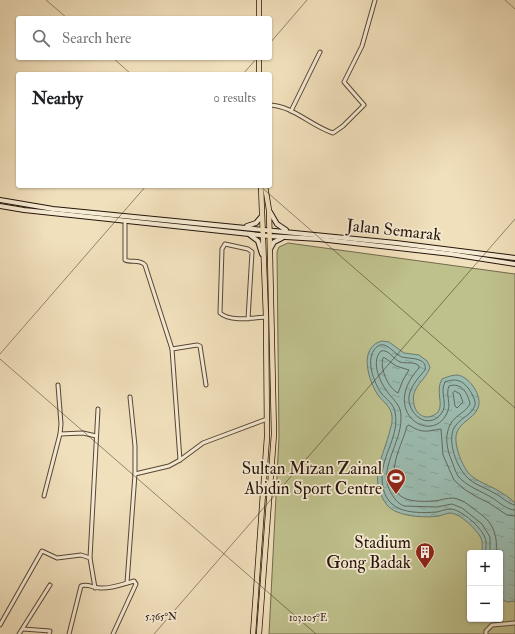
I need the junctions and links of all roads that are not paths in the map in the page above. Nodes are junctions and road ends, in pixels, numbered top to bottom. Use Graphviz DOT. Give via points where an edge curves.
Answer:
graph roads {
  1 [pos="259,0"];
  2 [pos="375,0"];
  3 [pos="258,16"];
  4 [pos="320,52"];
  5 [pos="259,60"];
  6 [pos="259,72"];
  7 [pos="272,105"];
  8 [pos="290,111"];
  9 [pos="261,188"];
  10 [pos="266,188"];
  11 [pos="0,200"];
  12 [pos="0,206"];
  13 [pos="269,210"];
  14 [pos="262,214"];
  15 [pos="125,221"];
  16 [pos="239,228"];
  17 [pos="262,229"];
  18 [pos="269,230"];
  19 [pos="288,232"];
  20 [pos="249,234"];
  21 [pos="262,235"];
  22 [pos="269,236"];
  23 [pos="284,237"];
  24 [pos="270,249"];
  25 [pos="264,258"];
  26 [pos="515,258"];
  27 [pos="515,264"];
  28 [pos="266,317"];
  29 [pos="272,317"];
  30 [pos="248,319"];
  31 [pos="172,349"];
  32 [pos="58,385"];
  33 [pos="206,385"];
  34 [pos="130,397"];
  35 [pos="98,409"];
  36 [pos="267,419"];
  37 [pos="60,434"];
  38 [pos="96,436"];
  39 [pos="180,460"];
  40 [pos="135,474"];
  41 [pos="44,496"];
  42 [pos="90,558"];
  43 [pos="127,583"];
  44 [pos="50,585"];
  45 [pos="95,588"];
  46 [pos="515,623"];
  47 [pos="0,625"];
  48 [pos="23,629"];
  49 [pos="19,634"];
  50 [pos="49,634"];
  51 [pos="69,634"];
  52 [pos="113,634"];
  53 [pos="253,634"];
  54 [pos="259,634"];
  55 [pos="486,634"];
  1 -- 3 [label="main road"];
  2 -- 8 [label="street" via="362,46 344,82 364,105 333,133"];
  4 -- 8 [label="street"];
  5 -- 6 [label="main road"];
  7 -- 8 [label="street"];
  9 -- 14 [label="main road"];
  10 -- 13 [label="main road"];
  11 -- 16 [label="main road, Jalan Semarak" via="53,209"];
  12 -- 15 [label="main road, Jalan Semarak"];
  13 -- 18 [label="main road"];
  13 -- 19 [label="main road" via="277,224"];
  14 -- 16 [label="main road" via="254,225"];
  14 -- 17 [label="main road"];
  15 -- 20 [label="main road, Jalan Semarak"];
  15 -- 31 [label="street" via="125,260 145,265"];
  16 -- 17 [label="main road, Jalan Semarak"];
  17 -- 18 [label="main road, Jalan Semarak"];
  17 -- 21 [label="main road"];
  18 -- 19 [label="main road, Jalan Semarak"];
  18 -- 22 [label="main road"];
  19 -- 26 [label="main road, Jalan Semarak" via="396,242"];
  20 -- 21 [label="main road, Jalan Semarak"];
  20 -- 25 [label="main road" via="258,241"];
  21 -- 22 [label="main road, Jalan Semarak"];
  21 -- 25 [label="main road"];
  22 -- 23 [label="main road, Jalan Semarak"];
  22 -- 24 [label="main road"];
  23 -- 24 [label="main road" via="276,240"];
  23 -- 27 [label="main road, Jalan Semarak" via="450,254"];
  24 -- 29 [label="main road"];
  25 -- 28 [label="main road"];
  28 -- 29 [label="street"];
  28 -- 30 [label="street"];
  28 -- 36 [label="main road"];
  29 -- 54 [label="main road" via="274,434"];
  30 -- 30 [label="street" via="252,252 248,248 225,244 222,249 219,311 224,317"];
  31 -- 33 [label="street" via="200,346"];
  31 -- 39 [label="street"];
  32 -- 37 [label="street"];
  34 -- 40 [label="street"];
  35 -- 38 [label="street"];
  36 -- 39 [label="street" via="203,443"];
  36 -- 53 [label="main road"];
  37 -- 38 [label="street" via="83,433"];
  37 -- 41 [label="street"];
  38 -- 42 [label="street"];
  39 -- 40 [label="street" via="169,466"];
  40 -- 43 [label="street"];
  42 -- 45 [label="street"];
  42 -- 47 [label="street" via="57,558 42,551"];
  43 -- 45 [label="street"];
  43 -- 52 [label="street" via="134,581 136,584"];
  44 -- 48 [label="street"];
  45 -- 51 [label="street" via="81,586"];
  46 -- 55 [label="street" via="492,625"];
  48 -- 49 [label="street"];
  48 -- 50 [label="street" via="50,631"];
}
